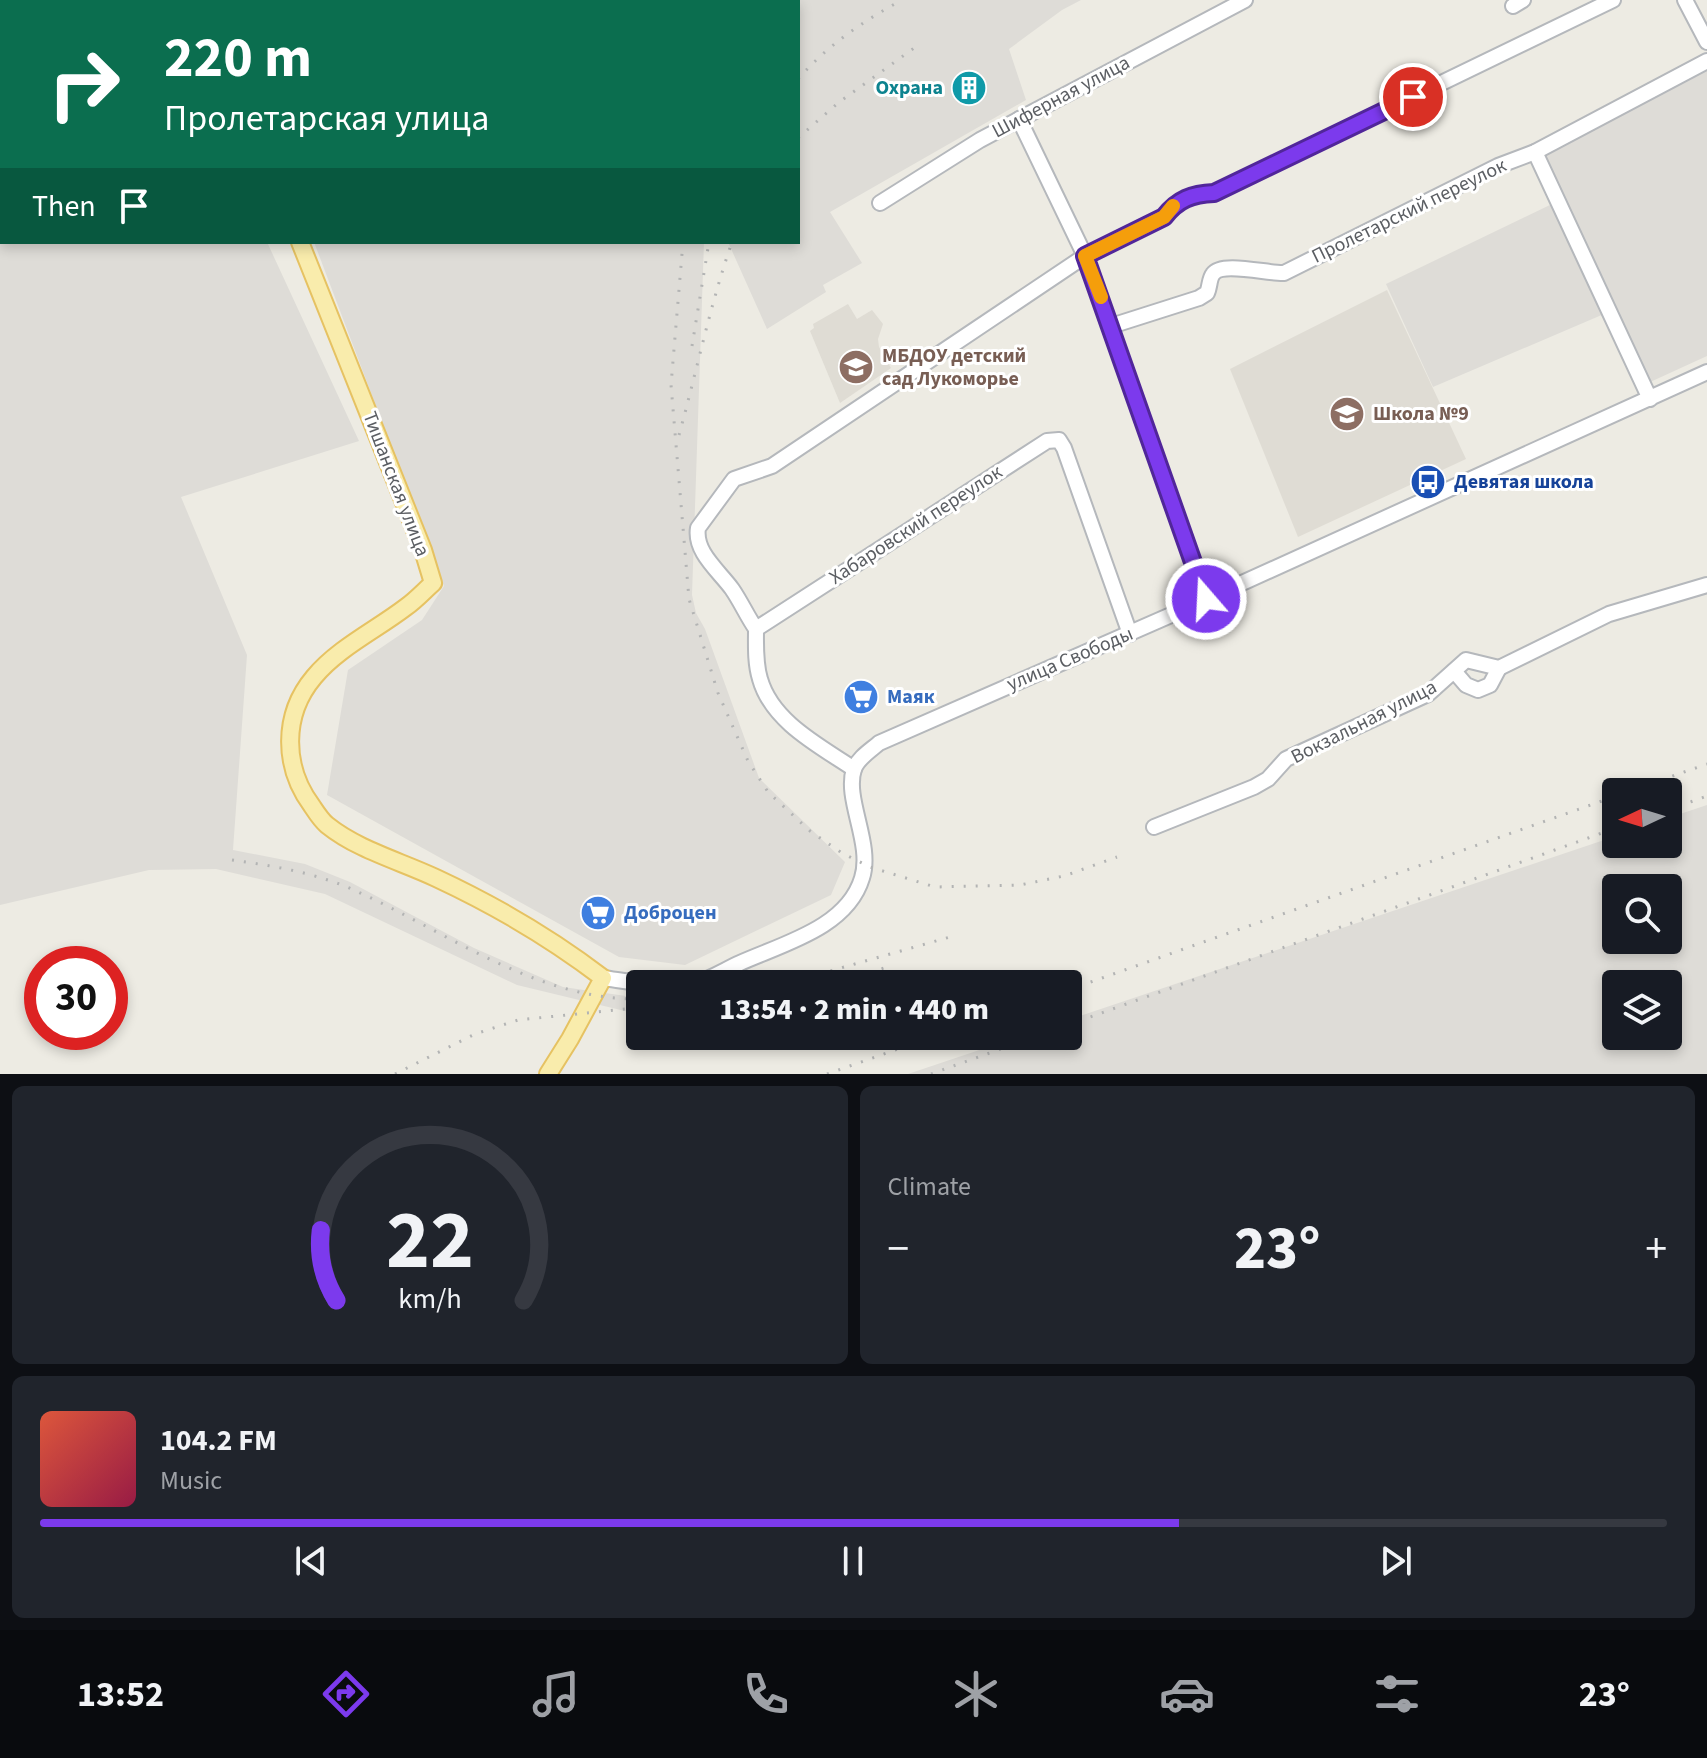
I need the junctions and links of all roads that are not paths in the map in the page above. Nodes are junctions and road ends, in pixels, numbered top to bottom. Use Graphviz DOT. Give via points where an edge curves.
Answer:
graph roads {
  1 [pos="1245,0"];
  2 [pos="1613,0"];
  3 [pos="1685,0"];
  4 [pos="1707,42"];
  5 [pos="1707,61"];
  6 [pos="1019,119"];
  7 [pos="1535,152"];
  8 [pos="880,203"];
  9 [pos="301,244"];
  10 [pos="1085,256"];
  11 [pos="1111,326"];
  12 [pos="1707,372"];
  13 [pos="1650,399"];
  14 [pos="1707,585"];
  15 [pos="1206,599"];
  16 [pos="756,629"];
  17 [pos="1130,634"];
  18 [pos="1499,668"];
  19 [pos="1454,671"];
  20 [pos="854,769"];
  21 [pos="1154,827"];
  22 [pos="603,978"];
  23 [pos="548,1074"];
  1 -- 6 [label="street, Шиферная улица"];
  2 -- 10 [label="street" via="1214,193 1184,199 1164,217"];
  3 -- 4 [label="street"];
  5 -- 7 [label="street, Пролетарский переулок"];
  6 -- 8 [label="street, Шиферная улица"];
  6 -- 10 [label="street"];
  7 -- 11 [label="street, Пролетарский переулок" via="1284,273 1219,270 1199,298"];
  7 -- 13 [label="street"];
  9 -- 22 [label="main road, Тишанская улица" via="433,583 344,650 314,677 298,701 289,734 299,789 325,824 438,878 548,939"];
  10 -- 11 [label="street"];
  10 -- 16 [label="street" via="772,466 734,479 697,533"];
  11 -- 15 [label="street"];
  12 -- 13 [label="street, улица Свободы"];
  13 -- 15 [label="street, улица Свободы"];
  14 -- 18 [label="street" via="1609,614"];
  15 -- 17 [label="street, улица Свободы"];
  16 -- 17 [label="street, Хабаровский переулок" via="1054,439 1064,448"];
  16 -- 20 [label="street" via="760,681 772,704 791,726"];
  17 -- 20 [label="street, улица Свободы" via="879,743"];
  18 -- 19 [label="street, Вокзальная улица" via="1466,660"];
  18 -- 19 [label="street" via="1490,685 1478,690"];
  19 -- 21 [label="street, Вокзальная улица" via="1428,694 1286,759 1254,787"];
  20 -- 22 [label="street" via="863,877 848,905 820,928 695,983"];
  22 -- 23 [label="main road"];
}
